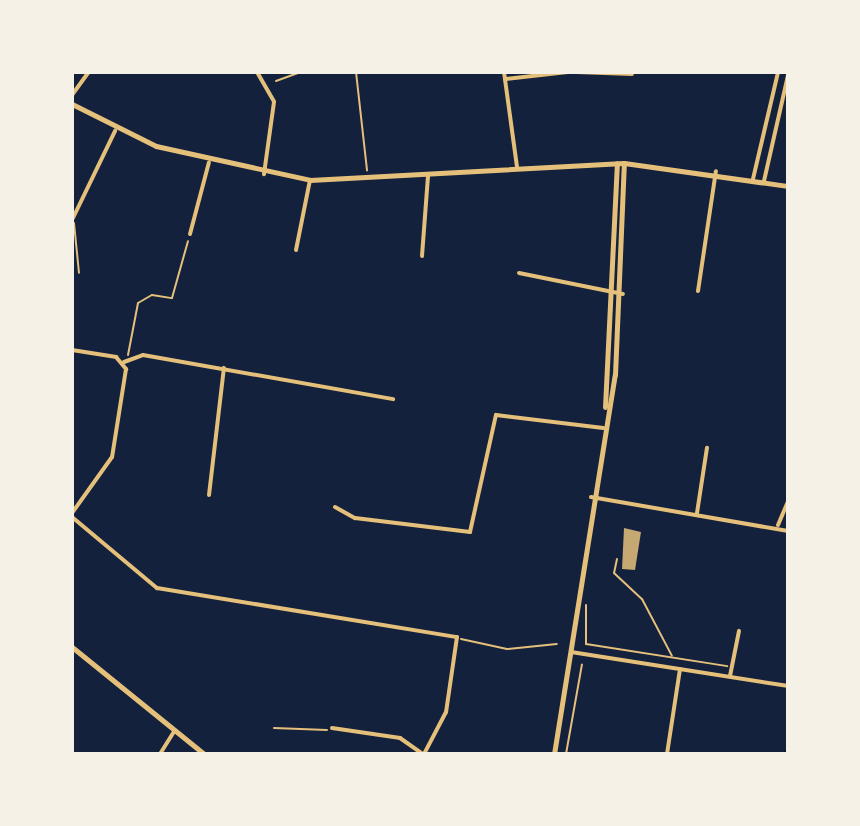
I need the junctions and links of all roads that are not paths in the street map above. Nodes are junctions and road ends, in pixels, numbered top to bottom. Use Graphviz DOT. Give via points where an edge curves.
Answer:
graph roads {
  1 [pos="89,72"];
  2 [pos="257,72"];
  3 [pos="504,72"];
  4 [pos="568,72"];
  5 [pos="577,72"];
  6 [pos="778,72"];
  7 [pos="632,74"];
  8 [pos="788,75"];
  9 [pos="505,79"];
  10 [pos="72,95"];
  11 [pos="72,104"];
  12 [pos="115,131"];
  13 [pos="209,162"];
  14 [pos="620,163"];
  15 [pos="517,167"];
  16 [pos="716,171"];
  17 [pos="264,174"];
  18 [pos="428,176"];
  19 [pos="753,179"];
  20 [pos="310,180"];
  21 [pos="764,181"];
  22 [pos="788,186"];
  23 [pos="73,218"];
  24 [pos="190,234"];
  25 [pos="296,250"];
  26 [pos="422,256"];
  27 [pos="519,273"];
  28 [pos="698,291"];
  29 [pos="619,293"];
  30 [pos="72,350"];
  31 [pos="126,361"];
  32 [pos="224,368"];
  33 [pos="393,399"];
  34 [pos="603,428"];
  35 [pos="707,448"];
  36 [pos="209,495"];
  37 [pos="591,497"];
  38 [pos="788,502"];
  39 [pos="335,507"];
  40 [pos="697,513"];
  41 [pos="72,515"];
  42 [pos="778,526"];
  43 [pos="788,531"];
  44 [pos="739,631"];
  45 [pos="72,647"];
  46 [pos="568,652"];
  47 [pos="680,669"];
  48 [pos="730,677"];
  49 [pos="788,686"];
  50 [pos="332,728"];
  51 [pos="175,730"];
  52 [pos="160,754"];
  53 [pos="204,754"];
  54 [pos="423,754"];
  55 [pos="554,754"];
  56 [pos="667,754"];
  1 -- 10 [label="street"];
  2 -- 17 [label="street" via="274,102"];
  3 -- 9 [label="street"];
  4 -- 9 [label="street"];
  5 -- 7 [label="street"];
  6 -- 19 [label="street"];
  8 -- 21 [label="street"];
  9 -- 15 [label="street"];
  11 -- 12 [label="street"];
  12 -- 13 [label="street"];
  12 -- 23 [label="street"];
  13 -- 17 [label="street"];
  13 -- 24 [label="street"];
  14 -- 15 [label="street"];
  14 -- 16 [label="street"];
  14 -- 29 [label="street"];
  15 -- 18 [label="street"];
  16 -- 19 [label="street"];
  16 -- 28 [label="street"];
  17 -- 20 [label="street"];
  18 -- 20 [label="street"];
  18 -- 26 [label="street"];
  19 -- 21 [label="street"];
  20 -- 25 [label="street"];
  21 -- 22 [label="street"];
  27 -- 29 [label="street"];
  29 -- 34 [label="street"];
  30 -- 31 [label="street"];
  31 -- 32 [label="street" via="143,355"];
  31 -- 41 [label="street" via="112,457"];
  32 -- 33 [label="street"];
  32 -- 36 [label="street"];
  34 -- 37 [label="street"];
  34 -- 39 [label="street" via="496,415 470,532 355,518"];
  35 -- 40 [label="street"];
  37 -- 40 [label="street"];
  37 -- 46 [label="street"];
  38 -- 42 [label="street"];
  40 -- 42 [label="street"];
  41 -- 54 [label="street" via="157,588 457,637 446,712"];
  42 -- 43 [label="street"];
  44 -- 48 [label="street"];
  45 -- 51 [label="street"];
  46 -- 47 [label="street"];
  46 -- 55 [label="street"];
  47 -- 48 [label="street"];
  47 -- 56 [label="street"];
  48 -- 49 [label="street"];
  50 -- 54 [label="street" via="400,738"];
  51 -- 52 [label="street"];
  51 -- 53 [label="street"];
}
